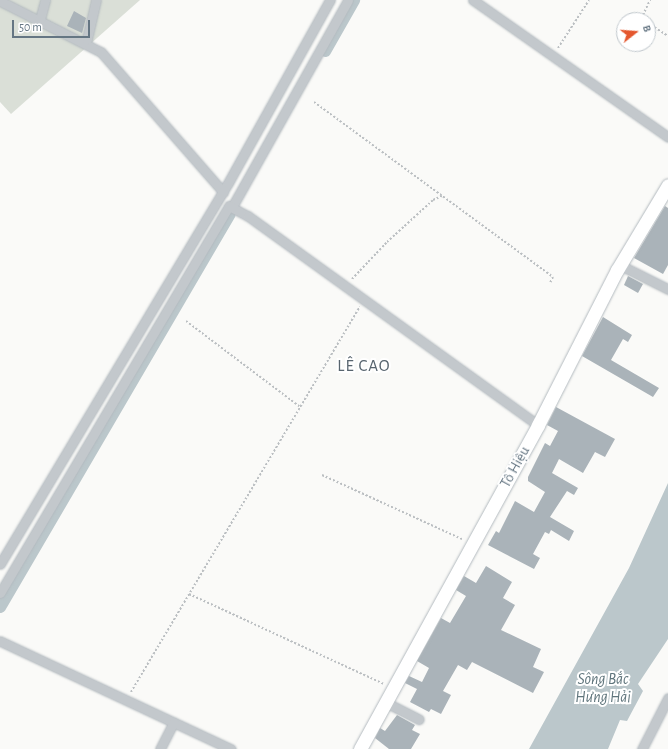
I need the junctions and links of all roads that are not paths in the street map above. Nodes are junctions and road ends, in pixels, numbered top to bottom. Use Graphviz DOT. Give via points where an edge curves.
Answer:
graph roads {
  1 [pos="45,0"];
  2 [pos="96,0"];
  3 [pos="330,0"];
  4 [pos="348,0"];
  5 [pos="473,0"];
  6 [pos="0,1"];
  7 [pos="39,23"];
  8 [pos="83,42"];
  9 [pos="668,137"];
  10 [pos="668,185"];
  11 [pos="222,192"];
  12 [pos="214,207"];
  13 [pos="232,207"];
  14 [pos="224,214"];
  15 [pos="620,265"];
  16 [pos="668,289"];
  17 [pos="538,425"];
  18 [pos="0,564"];
  19 [pos="0,593"];
  20 [pos="0,641"];
  21 [pos="668,698"];
  22 [pos="384,702"];
  23 [pos="419,719"];
  24 [pos="174,722"];
  25 [pos="160,749"];
  26 [pos="231,749"];
  27 [pos="361,749"];
  28 [pos="642,749"];
  1 -- 7 [label="street"];
  2 -- 8 [label="street" via="87,39"];
  3 -- 11 [label="street"];
  4 -- 13 [label="street"];
  5 -- 9 [label="street"];
  6 -- 7 [label="street"];
  7 -- 8 [label="street"];
  8 -- 11 [label="street" via="101,52"];
  10 -- 15 [label="main road, Tô Hiệu"];
  11 -- 12 [label="street"];
  12 -- 14 [label="street"];
  12 -- 18 [label="street"];
  13 -- 14 [label="street"];
  13 -- 17 [label="street" via="346,285"];
  14 -- 19 [label="street"];
  15 -- 16 [label="street"];
  15 -- 17 [label="main road, Tô Hiệu"];
  17 -- 22 [label="main road, Tô Hiệu"];
  20 -- 24 [label="street"];
  21 -- 28 [label="street"];
  22 -- 23 [label="street"];
  22 -- 27 [label="main road, Tô Hiệu"];
  24 -- 25 [label="street"];
  24 -- 26 [label="street"];
}
